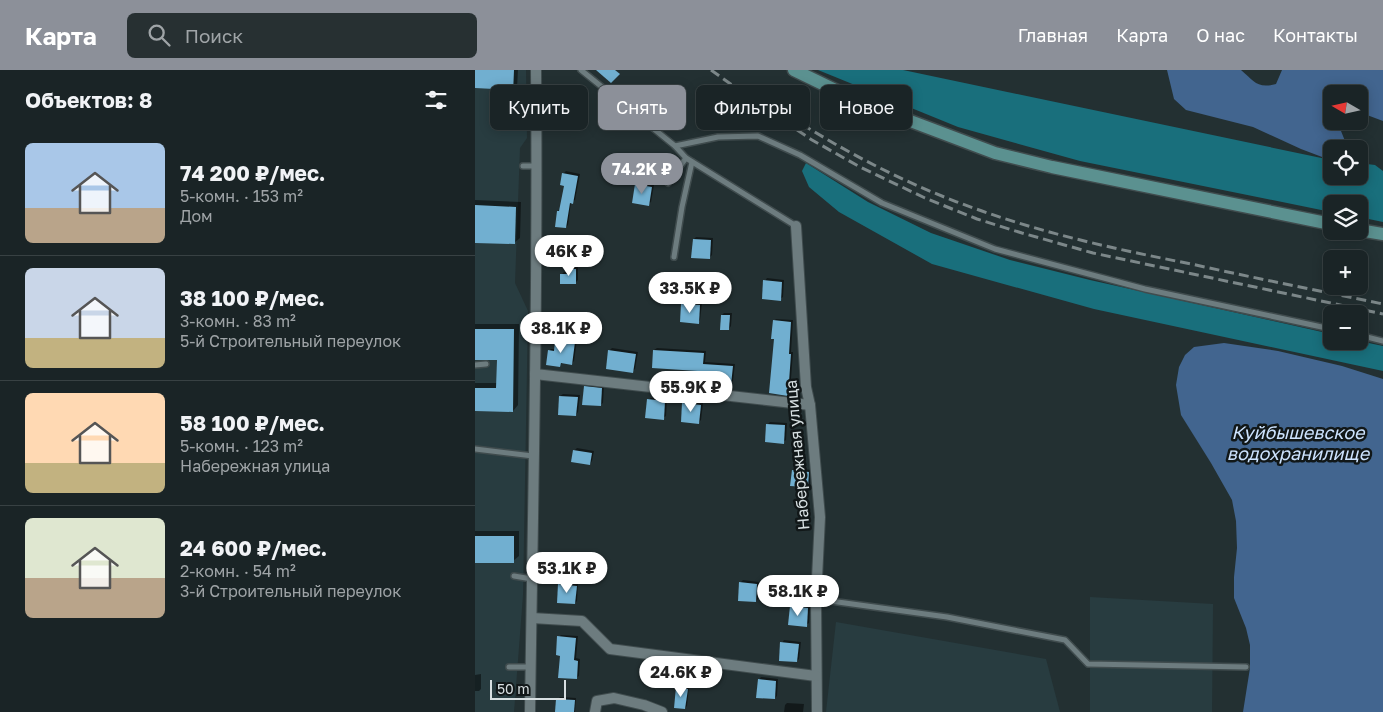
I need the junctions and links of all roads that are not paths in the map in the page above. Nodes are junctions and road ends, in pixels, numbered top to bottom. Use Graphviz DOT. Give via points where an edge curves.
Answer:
graph roads {
  1 [pos="535,70"];
  2 [pos="581,70"];
  3 [pos="794,70"];
  4 [pos="675,146"];
  5 [pos="689,160"];
  6 [pos="523,166"];
  7 [pos="537,166"];
  8 [pos="668,183"];
  9 [pos="1323,222"];
  10 [pos="796,226"];
  11 [pos="1368,232"];
  12 [pos="1383,234"];
  13 [pos="674,257"];
  14 [pos="1323,327"];
  15 [pos="1368,337"];
  16 [pos="1383,341"];
  17 [pos="486,364"];
  18 [pos="475,365"];
  19 [pos="535,374"];
  20 [pos="810,405"];
  21 [pos="475,449"];
  22 [pos="534,456"];
  23 [pos="514,576"];
  24 [pos="532,578"];
  25 [pos="816,599"];
  26 [pos="532,618"];
  27 [pos="509,667"];
  28 [pos="1246,667"];
  29 [pos="531,668"];
  30 [pos="817,676"];
  31 [pos="531,712"];
  32 [pos="595,712"];
  33 [pos="662,712"];
  34 [pos="817,712"];
  1 -- 7 [label="street"];
  2 -- 4 [label="lane"];
  3 -- 9 [label="main road" via="859,102 995,153"];
  4 -- 5 [label="lane"];
  4 -- 14 [label="lane" via="718,136 758,136 800,155 882,203 995,249 1145,289"];
  5 -- 8 [label="lane"];
  5 -- 10 [label="lane"];
  5 -- 13 [label="lane"];
  6 -- 7 [label="lane"];
  7 -- 19 [label="street"];
  10 -- 20 [label="street, Набережная улица" via="806,387"];
  11 -- 12 [label="main road"];
  15 -- 16 [label="lane"];
  17 -- 18 [label="lane"];
  19 -- 20 [label="street"];
  19 -- 22 [label="street"];
  20 -- 25 [label="street, Набережная улица" via="820,517"];
  21 -- 22 [label="lane"];
  22 -- 24 [label="street"];
  23 -- 24 [label="lane"];
  24 -- 26 [label="street"];
  25 -- 28 [label="lane" via="947,617 1065,640 1088,664"];
  25 -- 30 [label="street, Набережная улица"];
  26 -- 29 [label="street"];
  26 -- 30 [label="street" via="582,621 610,649"];
  27 -- 29 [label="lane"];
  29 -- 31 [label="street"];
  30 -- 34 [label="street, Набережная улица"];
  32 -- 33 [label="street" via="597,701 615,698"];
}
